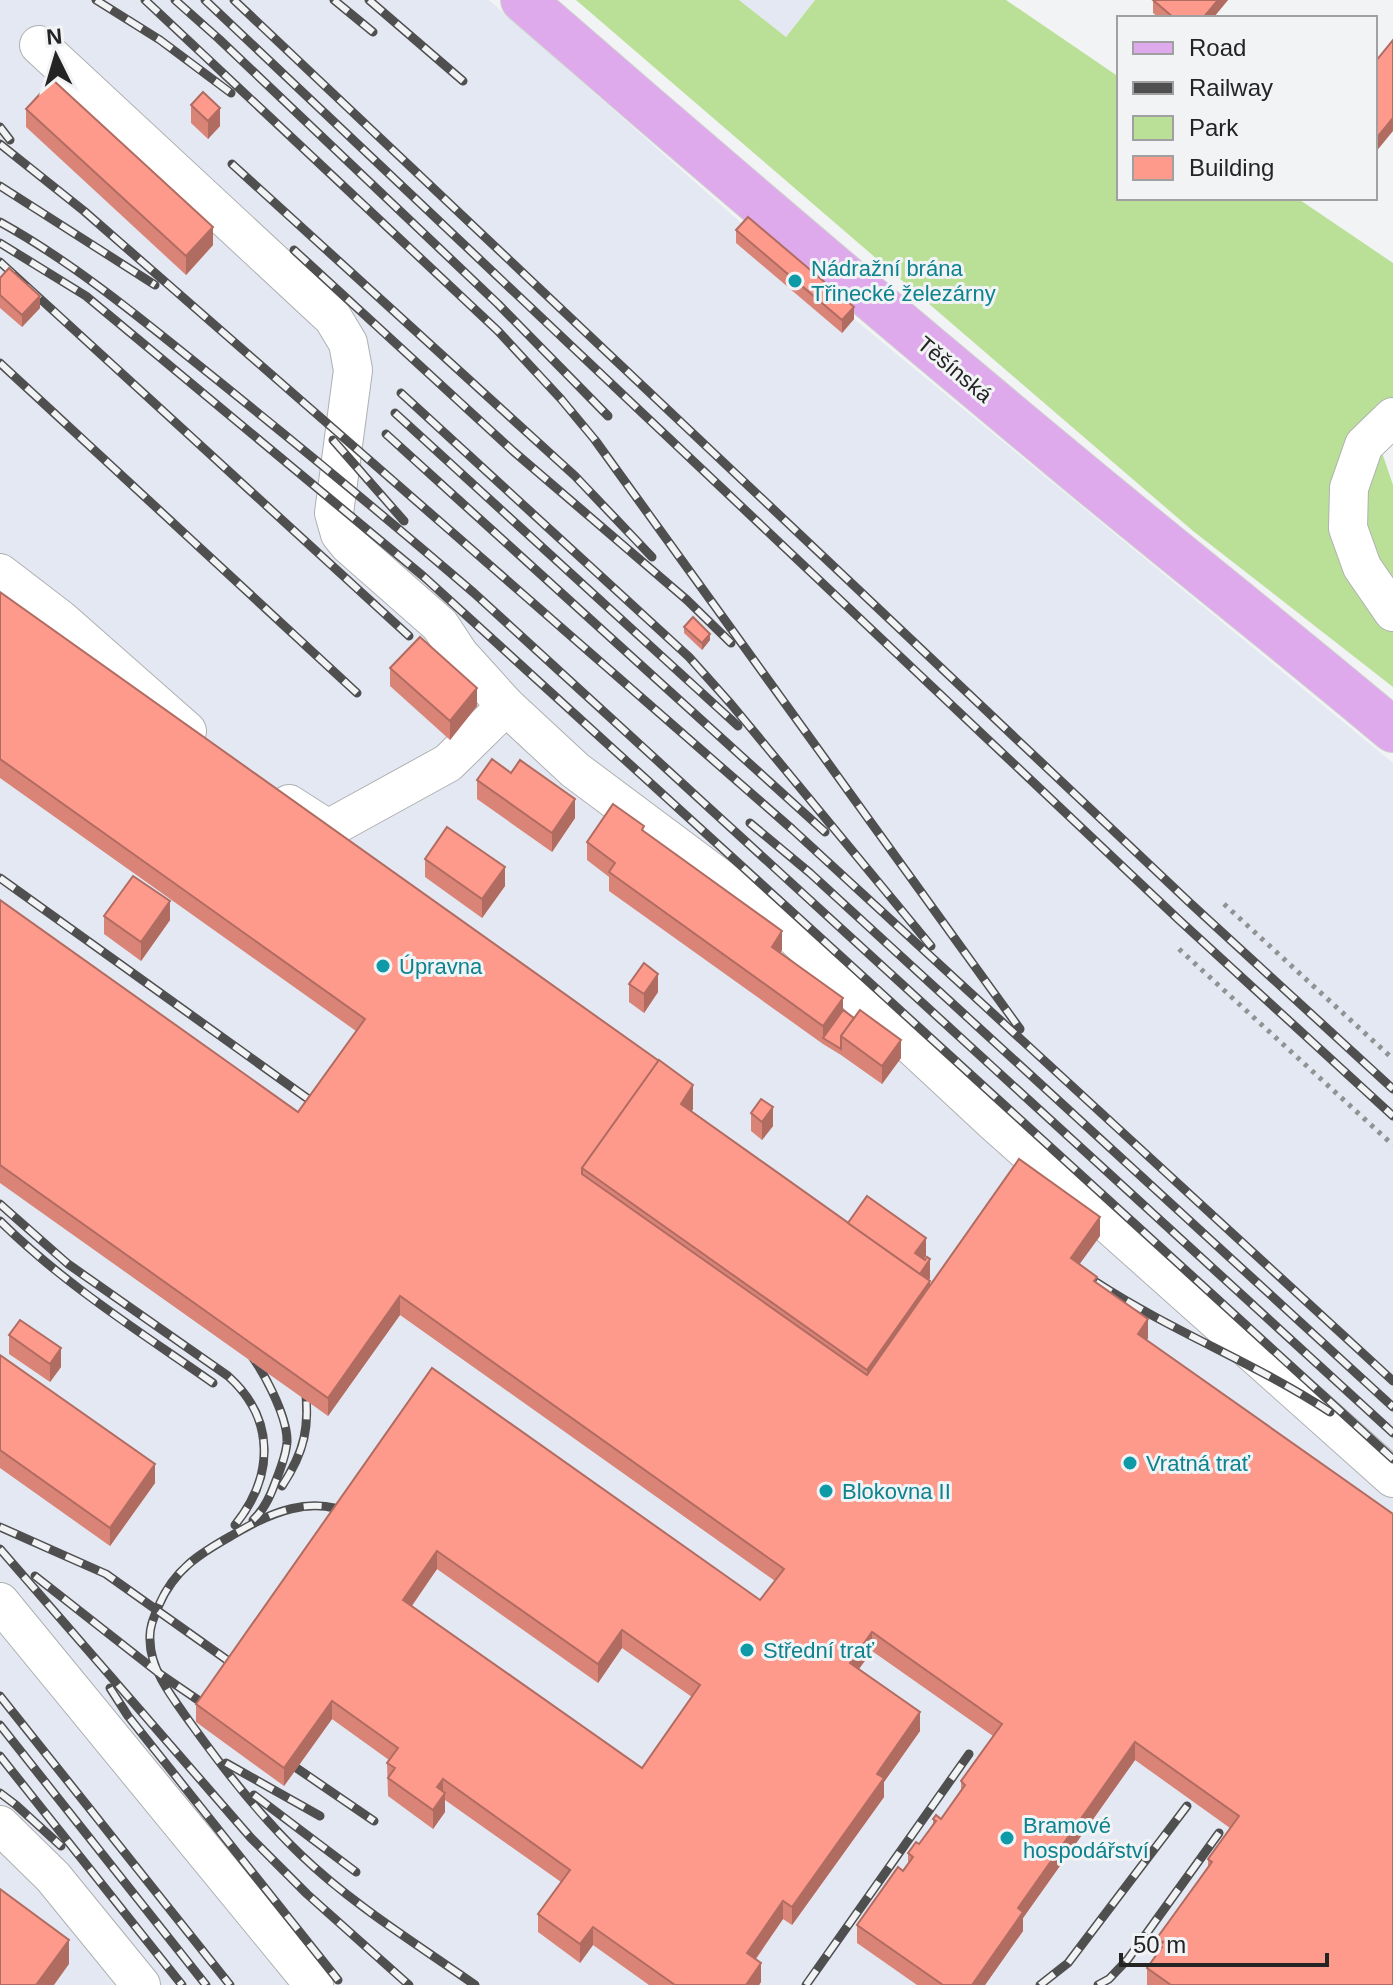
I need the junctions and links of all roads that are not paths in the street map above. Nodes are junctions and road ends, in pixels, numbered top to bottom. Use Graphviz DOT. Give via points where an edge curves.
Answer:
graph roads {
  1 [pos="523,0"];
  2 [pos="39,45"];
  3 [pos="1393,417"];
  4 [pos="0,573"];
  5 [pos="1393,612"];
  6 [pos="506,706"];
  7 [pos="1393,730"];
  8 [pos="216,754"];
  9 [pos="264,787"];
  10 [pos="1393,1478"];
  11 [pos="0,1602"];
  12 [pos="0,1825"];
  13 [pos="141,1985"];
  14 [pos="314,1985"];
  1 -- 7 [label="main road, Těšínská" via="1069,465"];
  2 -- 6 [label="street" via="342,330 353,370 335,522 349,545 440,625"];
  3 -- 5 [label="street" via="1364,445 1349,488 1348,528 1362,567"];
  4 -- 8 [label="street"];
  6 -- 9 [label="street" via="448,763 328,829"];
  6 -- 10 [label="street" via="575,770 781,924"];
  11 -- 14 [label="street"];
  12 -- 13 [label="street" via="53,1877"];
}
